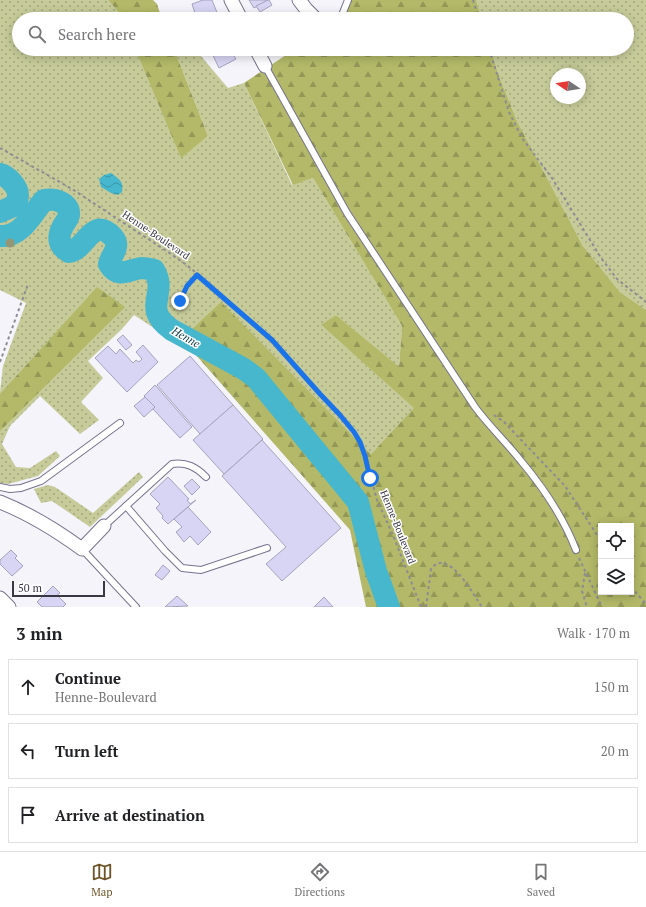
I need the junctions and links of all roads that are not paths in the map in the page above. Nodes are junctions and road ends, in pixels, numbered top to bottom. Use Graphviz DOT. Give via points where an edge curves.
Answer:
graph roads {
  1 [pos="231,0"];
  2 [pos="299,0"];
  3 [pos="348,0"];
  4 [pos="237,12"];
  5 [pos="309,12"];
  6 [pos="343,12"];
  7 [pos="260,56"];
  8 [pos="265,66"];
  9 [pos="120,423"];
  10 [pos="206,477"];
  11 [pos="0,487"];
  12 [pos="0,502"];
  13 [pos="126,506"];
  14 [pos="104,526"];
  15 [pos="267,548"];
  16 [pos="82,549"];
  17 [pos="576,550"];
  18 [pos="0,598"];
  19 [pos="9,607"];
  20 [pos="136,607"];
  1 -- 4 [label="street"];
  2 -- 5 [label="street"];
  3 -- 6 [label="lane"];
  7 -- 8 [label="street"];
  8 -- 17 [label="lane" via="347,213 373,254 475,407 521,460 550,501 570,533"];
  9 -- 11 [label="lane" via="42,481 21,488"];
  10 -- 13 [label="lane" via="200,470 188,464 172,464"];
  12 -- 16 [label="street" via="49,526"];
  13 -- 14 [label="lane"];
  13 -- 15 [label="lane" via="182,568 201,570"];
  14 -- 16 [label="street"];
  16 -- 20 [label="lane"];
  18 -- 19 [label="street"];
}
